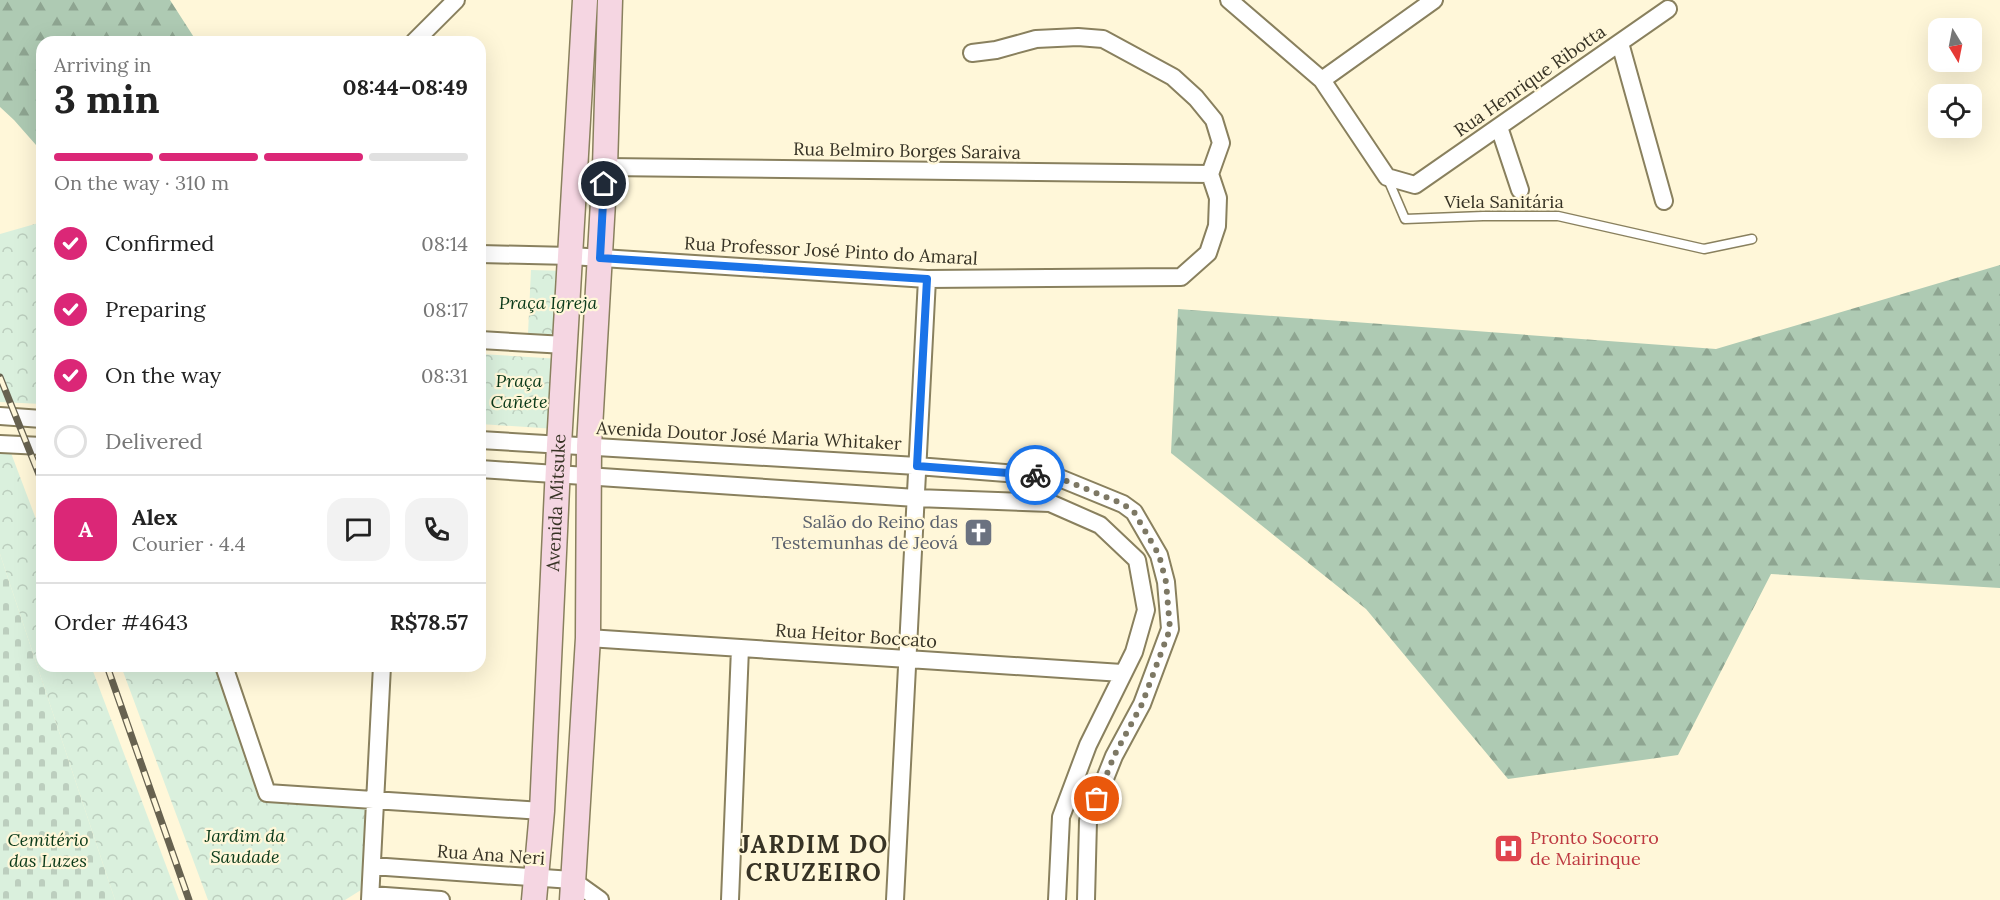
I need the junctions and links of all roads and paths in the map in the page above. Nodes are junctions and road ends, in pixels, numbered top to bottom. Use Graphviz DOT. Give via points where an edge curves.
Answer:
graph roads {
  1 [pos="456,0"];
  2 [pos="585,0"];
  3 [pos="610,0"];
  4 [pos="1229,0"];
  5 [pos="1434,0"];
  6 [pos="1668,9"];
  7 [pos="419,36"];
  8 [pos="1620,43"];
  9 [pos="972,53"];
  10 [pos="1322,80"];
  11 [pos="1499,127"];
  12 [pos="1210,174"];
  13 [pos="604,176"];
  14 [pos="1387,177"];
  15 [pos="575,181"];
  16 [pos="1520,190"];
  17 [pos="1664,201"];
  18 [pos="1752,240"];
  19 [pos="486,254"];
  20 [pos="571,256"];
  21 [pos="600,258"];
  22 [pos="927,279"];
  23 [pos="486,340"];
  24 [pos="565,345"];
  25 [pos="0,416"];
  26 [pos="36,419"];
  27 [pos="486,440"];
  28 [pos="0,444"];
  29 [pos="558,445"];
  30 [pos="36,446"];
  31 [pos="589,446"];
  32 [pos="917,466"];
  33 [pos="486,469"];
  34 [pos="557,474"];
  35 [pos="589,475"];
  36 [pos="916,498"];
  37 [pos="588,638"];
  38 [pos="740,648"];
  39 [pos="907,659"];
  40 [pos="226,672"];
  41 [pos="382,672"];
  42 [pos="1122,673"];
  43 [pos="375,800"];
  44 [pos="542,811"];
  45 [pos="372,866"];
  46 [pos="535,889"];
  47 [pos="572,890"];
  48 [pos="370,898"];
  49 [pos="441,900"];
  50 [pos="600,900"];
  51 [pos="607,900"];
  52 [pos="730,900"];
  53 [pos="895,900"];
  54 [pos="1057,900"];
  55 [pos="1086,900"];
  1 -- 7 [label="street"];
  2 -- 15 [label="main road, Avenida Mitsuke"];
  3 -- 13 [label="main road, Avenida Mitsuke"];
  4 -- 10 [label="street"];
  5 -- 10 [label="street"];
  6 -- 8 [label="street, Rua Henrique Ribotta"];
  8 -- 11 [label="street, Rua Henrique Ribotta"];
  8 -- 17 [label="street"];
  9 -- 12 [label="street" via="1036,39 1102,39 1173,77 1214,120 1221,143"];
  10 -- 14 [label="street"];
  11 -- 14 [label="street, Rua Henrique Ribotta" via="1415,185"];
  11 -- 16 [label="street"];
  12 -- 13 [label="street, Rua Belmiro Borges Saraiva"];
  12 -- 22 [label="street, Rua Professor José Pinto do Amaral" via="1218,198 1217,226 1208,253 1181,277"];
  13 -- 15 [label="main road"];
  13 -- 21 [label="main road, Avenida Mitsuke"];
  14 -- 18 [label="lane, Viela Sanitária" via="1405,219 1558,216 1704,249"];
  15 -- 20 [label="main road, Avenida Mitsuke"];
  19 -- 20 [label="street, Rua Professor José Pinto do Amaral"];
  20 -- 21 [label="street, Rua Professor José Pinto do Amaral"];
  20 -- 24 [label="main road, Avenida Mitsuke"];
  21 -- 22 [label="street, Rua Professor José Pinto do Amaral"];
  21 -- 31 [label="main road, Avenida Mitsuke"];
  22 -- 32 [label="street"];
  23 -- 24 [label="street"];
  24 -- 29 [label="main road, Avenida Mitsuke"];
  25 -- 26 [label="street"];
  27 -- 29 [label="street, Avenida Doutor José Maria Whitaker"];
  28 -- 30 [label="street"];
  29 -- 31 [label="street, Avenida Doutor José Maria Whitaker"];
  29 -- 34 [label="main road, Avenida Mitsuke"];
  31 -- 32 [label="street, Avenida Doutor José Maria Whitaker"];
  31 -- 35 [label="main road, Avenida Mitsuke"];
  32 -- 36 [label="street"];
  32 -- 55 [label="street, Avenida Doutor José Maria Whitaker" via="1057,477 1134,512 1159,555 1170,629 1142,704 1114,756 1088,821"];
  33 -- 34 [label="street"];
  34 -- 35 [label="street"];
  34 -- 44 [label="main road, Avenida Mitsuke"];
  35 -- 36 [label="street"];
  35 -- 37 [label="main road, Avenida Mitsuke"];
  36 -- 39 [label="street"];
  36 -- 42 [label="street" via="1050,503 1100,525 1137,560 1146,609 1134,652"];
  37 -- 38 [label="street, Rua Heitor Boccato"];
  37 -- 47 [label="main road, Avenida Mitsuke"];
  38 -- 39 [label="street, Rua Heitor Boccato"];
  38 -- 52 [label="street"];
  39 -- 42 [label="street, Rua Heitor Boccato"];
  39 -- 53 [label="street"];
  40 -- 43 [label="street" via="267,793"];
  41 -- 43 [label="street"];
  42 -- 54 [label="street" via="1088,745 1061,816"];
  43 -- 44 [label="street"];
  43 -- 45 [label="street"];
  44 -- 46 [label="main road, Avenida Mitsuke"];
  45 -- 46 [label="street, Rua Ana Neri"];
  45 -- 48 [label="street"];
  46 -- 47 [label="street, Rua Ana Neri"];
  47 -- 50 [label="street"];
  48 -- 49 [label="street"];
  50 -- 51 [label="street"];
}
